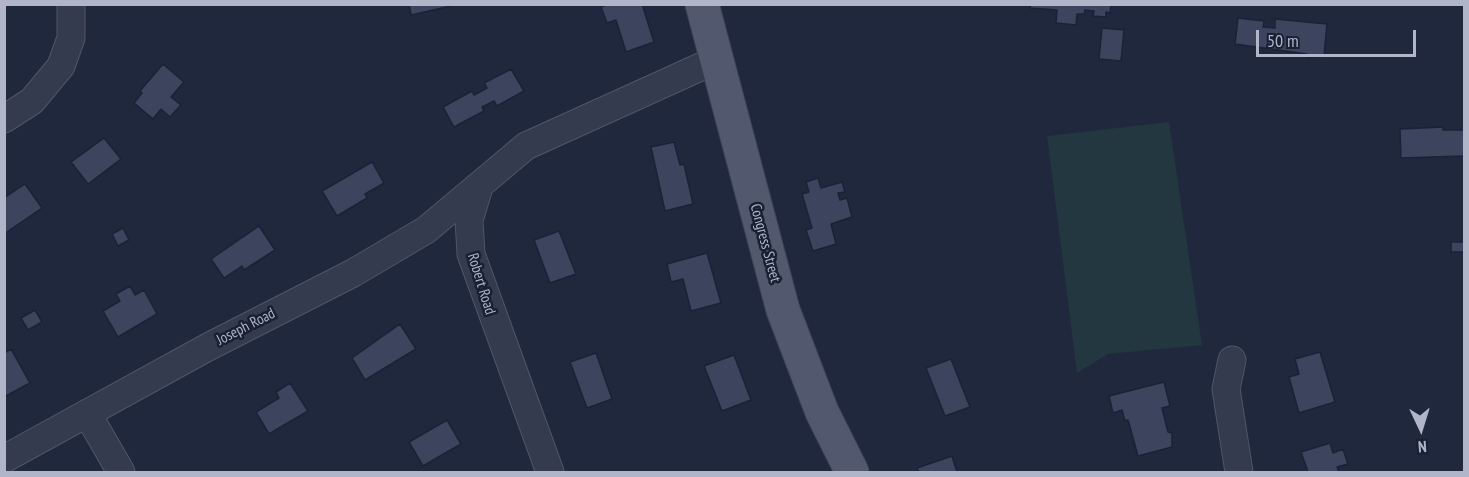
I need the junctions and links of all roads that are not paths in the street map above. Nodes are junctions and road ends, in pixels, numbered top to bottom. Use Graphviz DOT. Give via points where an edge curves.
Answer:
graph roads {
  1 [pos="71,4"];
  2 [pos="702,4"];
  3 [pos="718,59"];
  4 [pos="4,118"];
  5 [pos="480,186"];
  6 [pos="1232,360"];
  7 [pos="87,413"];
  8 [pos="4,459"];
  9 [pos="544,470"];
  10 [pos="121,472"];
  11 [pos="852,472"];
  12 [pos="1239,472"];
  1 -- 4 [label="street" via="71,38 61,66 32,101"];
  2 -- 3 [label="main road, Congress Street"];
  3 -- 5 [label="street" via="526,146"];
  3 -- 11 [label="main road, Congress Street" via="783,310 822,412"];
  5 -- 7 [label="street, Joseph Road" via="426,231"];
  5 -- 9 [label="street, Robert Road" via="469,220 471,254"];
  6 -- 12 [label="street" via="1226,389"];
  7 -- 8 [label="street, Joseph Road"];
  7 -- 10 [label="street"];
}
